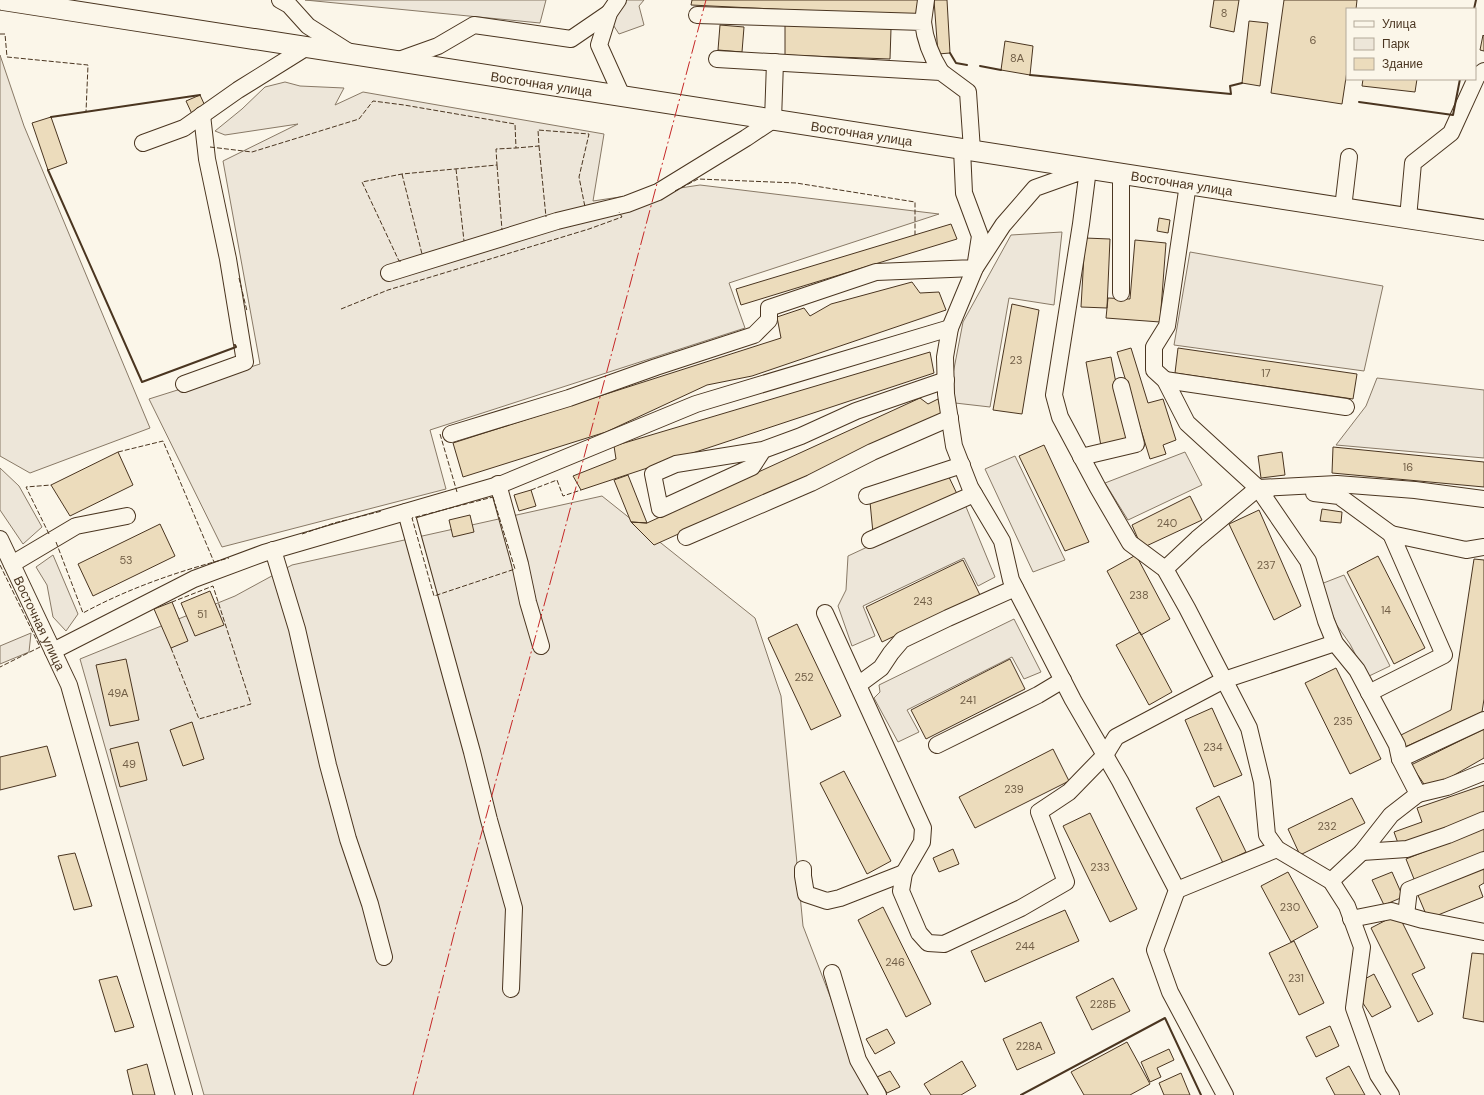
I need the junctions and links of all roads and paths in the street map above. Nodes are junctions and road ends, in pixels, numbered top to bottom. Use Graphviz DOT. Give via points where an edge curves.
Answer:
graph roads {
  1 [pos="3,0"];
  2 [pos="280,0"];
  3 [pos="926,0"];
  4 [pos="613,6"];
  5 [pos="697,15"];
  6 [pos="923,22"];
  7 [pos="307,47"];
  8 [pos="352,54"];
  9 [pos="717,59"];
  10 [pos="396,61"];
  11 [pos="775,62"];
  12 [pos="1484,71"];
  13 [pos="941,72"];
  14 [pos="1476,78"];
  15 [pos="1475,80"];
  16 [pos="622,96"];
  17 [pos="202,115"];
  18 [pos="773,120"];
  19 [pos="143,143"];
  20 [pos="967,150"];
  21 [pos="1349,157"];
  22 [pos="1088,168"];
  23 [pos="1121,174"];
  24 [pos="1188,184"];
  25 [pos="1343,208"];
  26 [pos="1408,218"];
  27 [pos="1484,230"];
  28 [pos="975,268"];
  29 [pos="389,273"];
  30 [pos="1121,292"];
  31 [pos="950,328"];
  32 [pos="946,380"];
  33 [pos="1165,380"];
  34 [pos="184,384"];
  35 [pos="1121,386"];
  36 [pos="1346,406"];
  37 [pos="950,418"];
  38 [pos="451,434"];
  39 [pos="763,450"];
  40 [pos="1081,457"];
  41 [pos="962,465"];
  42 [pos="498,484"];
  43 [pos="1258,488"];
  44 [pos="974,494"];
  45 [pos="867,496"];
  46 [pos="1484,499"];
  47 [pos="406,512"];
  48 [pos="127,516"];
  49 [pos="1391,534"];
  50 [pos="686,536"];
  51 [pos="0,539"];
  52 [pos="870,540"];
  53 [pos="1484,547"];
  54 [pos="273,550"];
  55 [pos="12,564"];
  56 [pos="1165,569"];
  57 [pos="1015,588"];
  58 [pos="825,613"];
  59 [pos="1336,643"];
  60 [pos="541,646"];
  61 [pos="53,651"];
  62 [pos="1063,680"];
  63 [pos="1224,680"];
  64 [pos="858,685"];
  65 [pos="1369,693"];
  66 [pos="1484,720"];
  67 [pos="938,745"];
  68 [pos="1105,755"];
  69 [pos="1400,760"];
  70 [pos="1484,772"];
  71 [pos="1418,794"];
  72 [pos="1484,820"];
  73 [pos="1277,849"];
  74 [pos="1362,852"];
  75 [pos="1484,860"];
  76 [pos="803,869"];
  77 [pos="904,873"];
  78 [pos="1331,881"];
  79 [pos="1177,890"];
  80 [pos="1406,915"];
  81 [pos="1352,919"];
  82 [pos="1484,932"];
  83 [pos="384,956"];
  84 [pos="832,973"];
  85 [pos="511,989"];
  86 [pos="184,1095"];
  87 [pos="878,1095"];
  88 [pos="1225,1095"];
  89 [pos="1391,1095"];
  1 -- 7 [label="main road, Восточная улица"];
  2 -- 8 [label="street" via="289,5 308,26"];
  3 -- 6 [label="street"];
  4 -- 10 [label="street" via="571,39 474,25 438,46"];
  4 -- 16 [label="street" via="599,44"];
  5 -- 6 [label="street"];
  6 -- 13 [label="street" via="932,58"];
  7 -- 8 [label="main road, Восточная улица"];
  7 -- 17 [label="street"];
  8 -- 10 [label="main road, Восточная улица"];
  9 -- 11 [label="street"];
  10 -- 16 [label="main road, Восточная улица"];
  11 -- 13 [label="street"];
  11 -- 18 [label="street"];
  12 -- 14 [label="street"];
  13 -- 20 [label="street" via="968,92"];
  15 -- 26 [label="street" via="1451,133 1413,163"];
  16 -- 18 [label="main road, Восточная улица"];
  17 -- 19 [label="street" via="184,128"];
  17 -- 34 [label="street" via="207,159 228,259 245,362"];
  18 -- 20 [label="main road, Восточная улица"];
  18 -- 29 [label="street" via="658,192 634,202 557,221"];
  20 -- 22 [label="main road, Восточная улица"];
  20 -- 28 [label="street" via="964,193 980,236"];
  21 -- 25 [label="street"];
  22 -- 23 [label="main road, Восточная улица"];
  22 -- 28 [label="street" via="1035,188 1003,225"];
  22 -- 40 [label="street" via="1054,395 1060,417"];
  23 -- 24 [label="main road, Восточная улица"];
  23 -- 30 [label="street"];
  24 -- 25 [label="main road, Восточная улица"];
  24 -- 33 [label="street" via="1167,326 1154,347 1154,370"];
  25 -- 26 [label="main road, Восточная улица"];
  26 -- 27 [label="main road, Восточная улица"];
  28 -- 31 [label="street"];
  28 -- 38 [label="street" via="876,272 769,308 769,320 754,335 569,398"];
  31 -- 32 [label="street" via="945,357"];
  31 -- 42 [label="street" via="696,404"];
  32 -- 37 [label="street"];
  32 -- 39 [label="street" via="856,411"];
  33 -- 36 [label="street"];
  33 -- 43 [label="street" via="1187,423"];
  35 -- 40 [label="street" via="1136,444"];
  37 -- 41 [label="street" via="954,446"];
  37 -- 50 [label="street" via="872,452 811,483"];
  39 -- 39 [label="street" via="752,467 660,508 653,474 676,464"];
  40 -- 56 [label="street" via="1130,542"];
  41 -- 44 [label="street"];
  41 -- 45 [label="street"];
  42 -- 47 [label="street"];
  42 -- 60 [label="street"];
  43 -- 46 [label="street" via="1337,484"];
  43 -- 49 [label="street" via="1339,496"];
  43 -- 56 [label="street"];
  43 -- 59 [label="street" via="1308,561 1326,622"];
  44 -- 52 [label="street"];
  44 -- 57 [label="street" via="1002,541"];
  47 -- 54 [label="street"];
  47 -- 85 [label="street" via="514,908"];
  48 -- 55 [label="street" via="76,526"];
  49 -- 53 [label="street" via="1466,550"];
  49 -- 65 [label="street" via="1444,655"];
  51 -- 55 [label="street, Восточная улица"];
  54 -- 61 [label="street" via="194,579"];
  54 -- 83 [label="street" via="297,629 348,839"];
  55 -- 61 [label="street, Восточная улица"];
  56 -- 63 [label="street"];
  57 -- 62 [label="street"];
  57 -- 64 [label="street" via="902,640 881,668"];
  58 -- 64 [label="street"];
  59 -- 63 [label="street"];
  59 -- 65 [label="street" via="1357,670"];
  61 -- 86 [label="street, Восточная улица" via="69,686"];
  62 -- 67 [label="street"];
  62 -- 68 [label="street"];
  63 -- 68 [label="street" via="1116,738"];
  63 -- 73 [label="street" via="1249,728 1262,782 1267,835"];
  64 -- 77 [label="street" via="923,828 922,842"];
  65 -- 69 [label="street" via="1396,745"];
  66 -- 69 [label="street"];
  68 -- 77 [label="street" via="1069,792 1039,812 1066,882 1021,908 944,944 928,943 919,933 901,891"];
  68 -- 79 [label="street"];
  69 -- 71 [label="street"];
  70 -- 71 [label="street" via="1447,787"];
  71 -- 74 [label="street" via="1391,814"];
  72 -- 74 [label="street" via="1448,836 1407,849"];
  73 -- 78 [label="street"];
  73 -- 79 [label="street"];
  74 -- 78 [label="street"];
  75 -- 80 [label="street" via="1408,890"];
  76 -- 77 [label="street" via="806,894 826,901"];
  78 -- 81 [label="street"];
  79 -- 88 [label="street" via="1155,950 1170,992"];
  80 -- 81 [label="street" via="1391,910"];
  80 -- 82 [label="street"];
  81 -- 89 [label="street" via="1362,947 1354,1008 1378,1075"];
  84 -- 87 [label="street" via="858,1060"];
}
